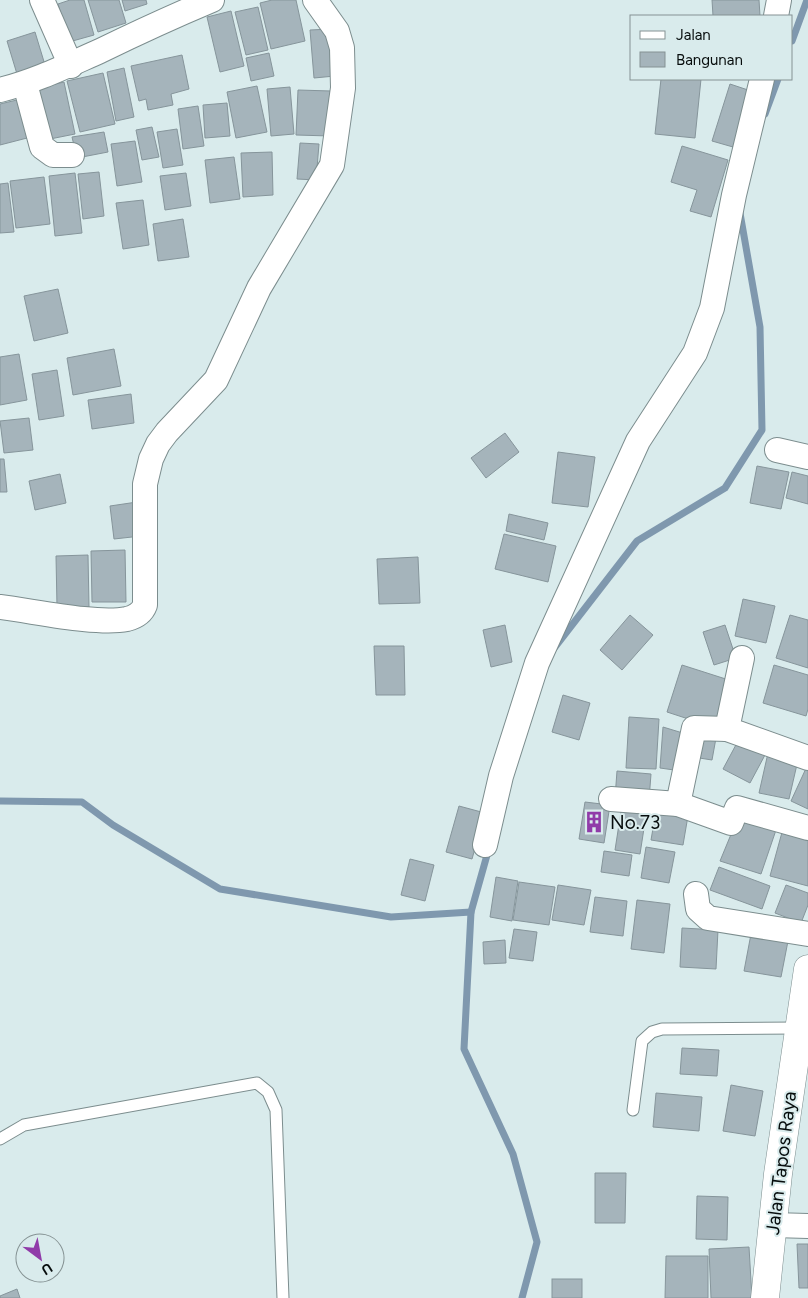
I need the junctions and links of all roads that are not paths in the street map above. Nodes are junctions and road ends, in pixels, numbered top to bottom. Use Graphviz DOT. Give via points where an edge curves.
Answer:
graph roads {
  1 [pos="42,0"];
  2 [pos="212,0"];
  3 [pos="315,0"];
  4 [pos="779,0"];
  5 [pos="776,15"];
  6 [pos="71,66"];
  7 [pos="762,80"];
  8 [pos="25,84"];
  9 [pos="0,90"];
  10 [pos="72,155"];
  11 [pos="777,450"];
  12 [pos="808,457"];
  13 [pos="0,607"];
  14 [pos="742,658"];
  15 [pos="728,729"];
  16 [pos="808,758"];
  17 [pos="611,798"];
  18 [pos="678,804"];
  19 [pos="808,828"];
  20 [pos="485,845"];
  21 [pos="696,894"];
  22 [pos="808,934"];
  23 [pos="808,969"];
  24 [pos="805,996"];
  25 [pos="798,1028"];
  26 [pos="633,1110"];
  27 [pos="0,1138"];
  28 [pos="773,1225"];
  29 [pos="808,1226"];
  30 [pos="283,1298"];
  31 [pos="765,1298"];
  1 -- 6 [label="street"];
  2 -- 6 [label="street"];
  3 -- 13 [label="street" via="337,30 342,48 343,88 332,165 258,288 216,380 167,432 150,459 145,484 143,610 128,619 106,620"];
  4 -- 5 [label="street"];
  6 -- 8 [label="street"];
  7 -- 20 [label="street" via="734,195 712,308 695,353 638,441 537,663 504,768"];
  8 -- 9 [label="street"];
  8 -- 10 [label="street" via="42,147 53,155"];
  11 -- 12 [label="street"];
  14 -- 15 [label="street"];
  15 -- 16 [label="street"];
  15 -- 18 [label="street" via="694,728"];
  17 -- 18 [label="street"];
  18 -- 19 [label="street" via="731,823 737,808"];
  21 -- 22 [label="street" via="698,909 708,918"];
  23 -- 24 [label="main road, Jalan Tapos Raya"];
  24 -- 25 [label="main road, Jalan Tapos Raya"];
  25 -- 26 [label="lane" via="684,1028 652,1032 642,1040"];
  25 -- 28 [label="main road, Jalan Tapos Raya"];
  27 -- 30 [label="lane" via="24,1125 257,1083 268,1092 276,1110"];
  28 -- 29 [label="street"];
  28 -- 31 [label="main road, Jalan Tapos Raya"];
}
